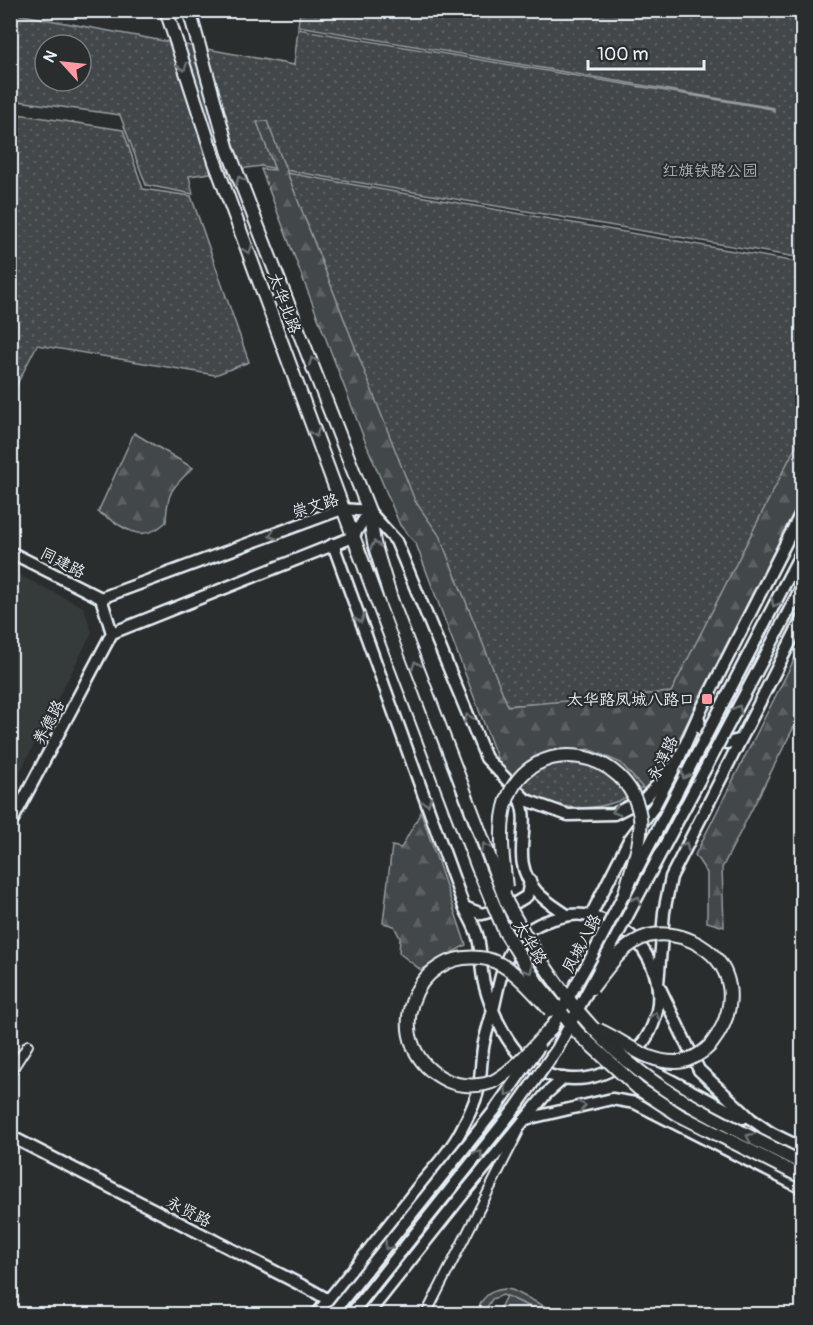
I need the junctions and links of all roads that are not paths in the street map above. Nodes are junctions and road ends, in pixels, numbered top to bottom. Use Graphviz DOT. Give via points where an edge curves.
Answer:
graph roads {
  1 [pos="166,10"];
  2 [pos="189,10"];
  3 [pos="342,509"];
  4 [pos="369,511"];
  5 [pos="802,511"];
  6 [pos="353,537"];
  7 [pos="333,544"];
  8 [pos="802,551"];
  9 [pos="10,552"];
  10 [pos="802,586"];
  11 [pos="101,598"];
  12 [pos="392,602"];
  13 [pos="379,606"];
  14 [pos="802,619"];
  15 [pos="112,633"];
  16 [pos="698,716"];
  17 [pos="739,740"];
  18 [pos="677,763"];
  19 [pos="504,777"];
  20 [pos="10,825"];
  21 [pos="530,881"];
  22 [pos="625,893"];
  23 [pos="507,903"];
  24 [pos="464,907"];
  25 [pos="567,915"];
  26 [pos="590,917"];
  27 [pos="658,984"];
  28 [pos="592,988"];
  29 [pos="494,1007"];
  30 [pos="590,1026"];
  31 [pos="552,1027"];
  32 [pos="28,1045"];
  33 [pos="596,1051"];
  34 [pos="634,1056"];
  35 [pos="10,1073"];
  36 [pos="564,1077"];
  37 [pos="525,1119"];
  38 [pos="771,1133"];
  39 [pos="10,1136"];
  40 [pos="802,1148"];
  41 [pos="443,1156"];
  42 [pos="802,1163"];
  43 [pos="802,1177"];
  44 [pos="468,1188"];
  45 [pos="802,1188"];
  46 [pos="328,1300"];
  47 [pos="317,1314"];
  48 [pos="332,1314"];
  49 [pos="352,1314"];
  50 [pos="368,1314"];
  51 [pos="426,1314"];
  1 -- 3 [label="main road, 太华北路, one-way" via="214,162"];
  4 -- 2 [label="main road, 太华北路, one-way" via="228,150"];
  3 -- 4 [label="street, 崇文路"];
  3 -- 6 [label="main road, 太华北路"];
  3 -- 11 [label="street, 崇文路, one-way"];
  4 -- 6 [label="street"];
  12 -- 4 [label="main road, 太华北路, one-way"];
  19 -- 4 [label="street, one-way" via="486,758 396,541"];
  5 -- 16 [label="street, 永淳路"];
  6 -- 7 [label="street"];
  6 -- 13 [label="main road, 太华北路"];
  7 -- 15 [label="street"];
  7 -- 24 [label="street, one-way"];
  8 -- 22 [label="street, 凤城八路, one-way, bridge"];
  9 -- 11 [label="street, 同建路"];
  28 -- 10 [label="street, 凤城八路, one-way, bridge"];
  11 -- 15 [label="street"];
  23 -- 12 [label="main road, 太华路, one-way, bridge"];
  13 -- 33 [label="main road, 太华路, one-way, bridge" via="505,932 537,983"];
  14 -- 17 [label="street"];
  15 -- 20 [label="street, 养德路"];
  16 -- 17 [label="street" via="700,729 728,743"];
  16 -- 18 [label="street, 永淳路"];
  27 -- 17 [label="street, one-way" via="671,877"];
  18 -- 19 [label="street, one-way" via="645,798 614,814 568,815 526,800"];
  18 -- 26 [label="street, 永淳路" via="654,807 629,840"];
  19 -- 21 [label="street" via="520,799 525,820 521,865"];
  21 -- 24 [label="street" via="527,896 512,905 482,914"];
  21 -- 25 [label="street" via="537,892"];
  22 -- 23 [label="main road, bridge" via="638,848 640,819 634,794 610,766 587,757 553,758 521,776 507,801 502,843"];
  22 -- 31 [label="street, 凤城八路, bridge"];
  23 -- 30 [label="main road, 太华路, bridge" via="532,950"];
  24 -- 29 [label="street" via="478,936 484,987"];
  25 -- 26 [label="street"];
  25 -- 29 [label="street" via="542,922 521,937 505,958"];
  26 -- 27 [label="street" via="617,925 637,940 651,960"];
  34 -- 27 [label="street, one-way" via="649,1035 658,1010"];
  27 -- 38 [label="street" via="699,1070"];
  28 -- 30 [label="main road, bridge" via="614,959 631,945 647,936 662,934 683,937 708,949 723,966 730,990 728,1016 718,1035 706,1050 679,1062 650,1059"];
  49 -- 28 [label="street, 凤城八路, one-way, bridge" via="516,1107 557,1049"];
  29 -- 36 [label="street" via="504,1033 519,1054 540,1070"];
  29 -- 41 [label="street" via="483,1048 478,1090 459,1135"];
  42 -- 30 [label="main road, 太华路, one-way, bridge" via="675,1096 628,1063"];
  31 -- 33 [label="main road, bridge" via="495,1081 473,1086 433,1073 413,1048 409,1030 411,1003 430,971 463,958 488,960 514,973 576,1039"];
  31 -- 48 [label="street, 凤城八路, one-way, bridge" via="494,1111"];
  32 -- 35 [label="street"];
  33 -- 43 [label="main road, 太华路, bridge" via="639,1089 679,1115"];
  34 -- 36 [label="street" via="597,1075"];
  34 -- 38 [label="street" via="655,1072"];
  36 -- 37 [label="street"];
  37 -- 44 [label="street"];
  37 -- 45 [label="street, one-way" via="612,1099 635,1103"];
  37 -- 51 [label="street"];
  38 -- 40 [label="street"];
  39 -- 46 [label="street, 永贤路"];
  41 -- 44 [label="street" via="460,1162 469,1174"];
  41 -- 46 [label="street"];
  44 -- 50 [label="street"];
  46 -- 47 [label="street"];
  46 -- 49 [label="street, 永贤路"];
}
